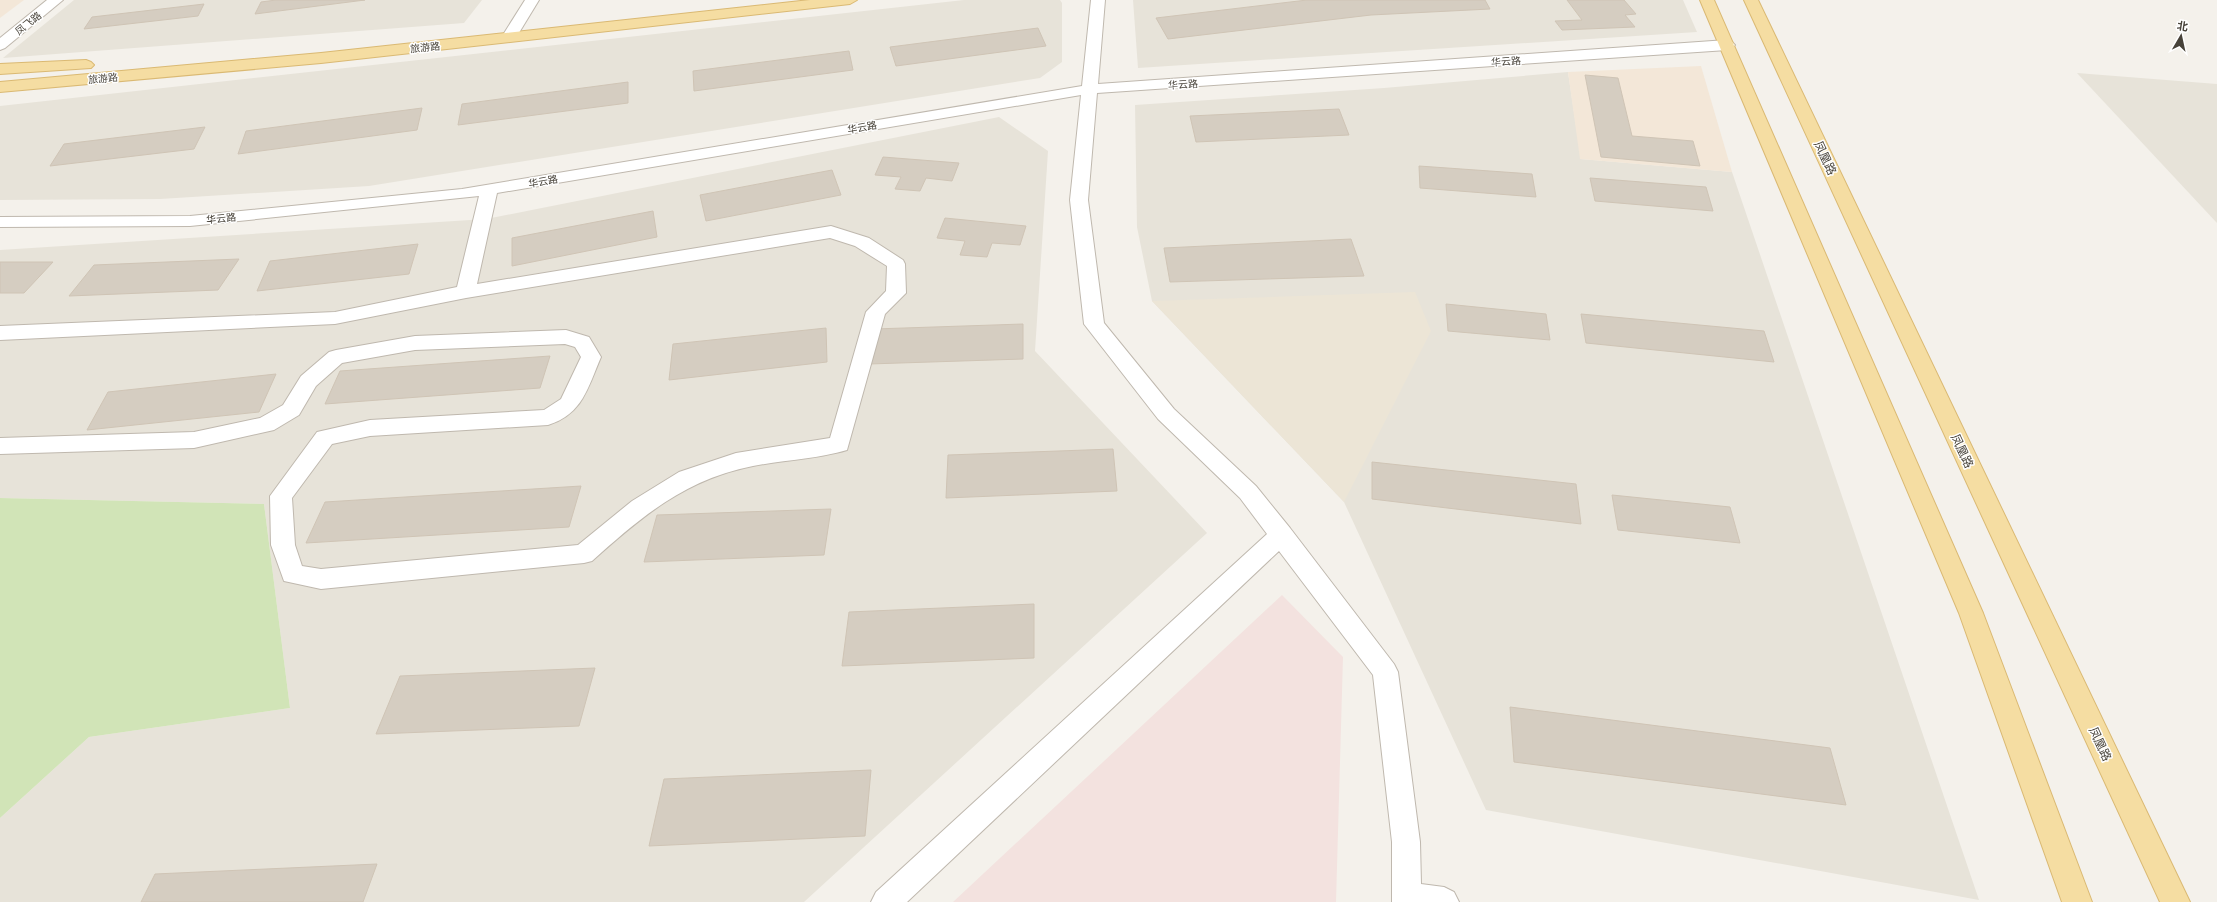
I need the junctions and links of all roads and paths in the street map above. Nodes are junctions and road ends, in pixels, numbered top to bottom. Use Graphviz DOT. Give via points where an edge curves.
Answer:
graph roads {
  1 [pos="56,0"];
  2 [pos="532,0"];
  3 [pos="744,0"];
  4 [pos="850,0"];
  5 [pos="1098,0"];
  6 [pos="1707,0"];
  7 [pos="1751,0"];
  8 [pos="516,22"];
  9 [pos="509,38"];
  10 [pos="0,45"];
  11 [pos="1727,45"];
  12 [pos="0,70"];
  13 [pos="0,87"];
  14 [pos="1090,89"];
  15 [pos="489,190"];
  16 [pos="0,222"];
  17 [pos="466,292"];
  18 [pos="0,333"];
  19 [pos="0,446"];
  20 [pos="1282,534"];
  21 [pos="1407,899"];
  22 [pos="886,902"];
  23 [pos="1444,902"];
  24 [pos="2078,902"];
  25 [pos="2175,902"];
  1 -- 10 [label="street, 凤飞路"];
  2 -- 8 [label="street"];
  3 -- 8 [label="main road, 旅游路"];
  4 -- 9 [label="main road, 旅游路"];
  5 -- 14 [label="street"];
  6 -- 11 [label="main road"];
  7 -- 25 [label="main road, 凤凰路"];
  8 -- 9 [label="street"];
  8 -- 12 [label="main road, 旅游路" via="205,58"];
  9 -- 13 [label="main road, 旅游路"];
  11 -- 14 [label="street, 华云路"];
  11 -- 24 [label="main road" via="1971,613"];
  14 -- 15 [label="street, 华云路"];
  14 -- 20 [label="street" via="1079,200 1094,324 1166,414 1248,492"];
  15 -- 16 [label="street, 华云路" via="190,221"];
  15 -- 17 [label="street"];
  17 -- 18 [label="street" via="335,318"];
  17 -- 19 [label="street" via="830,232 862,242 896,264 896,293 876,312 839,444 759,456 702,471 658,494 584,554 321,580 293,574 283,544 282,496 325,438 370,428 548,417 569,404 591,357 582,342 566,337 416,343 336,357 308,381 292,410 266,424 194,440"];
  20 -- 21 [label="street" via="1385,672 1406,842"];
  20 -- 22 [label="street"];
  21 -- 23 [label="street"];
}
